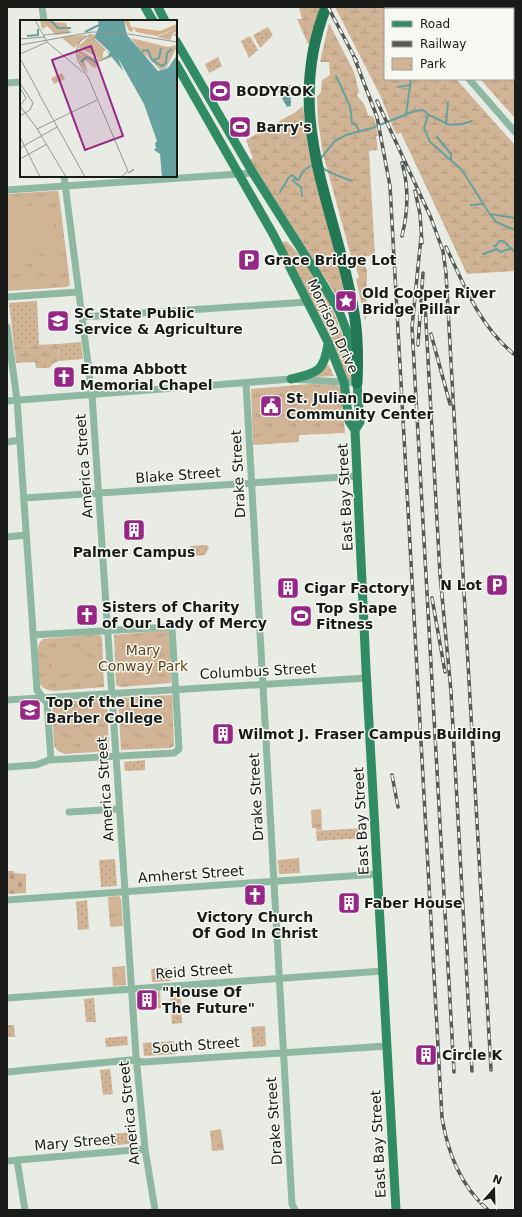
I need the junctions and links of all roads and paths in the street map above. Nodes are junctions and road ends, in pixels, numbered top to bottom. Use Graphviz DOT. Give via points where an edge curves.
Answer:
graph roads {
  1 [pos="42,7"];
  2 [pos="145,7"];
  3 [pos="158,7"];
  4 [pos="326,7"];
  5 [pos="44,20"];
  6 [pos="152,20"];
  7 [pos="164,20"];
  8 [pos="177,43"];
  9 [pos="177,70"];
  10 [pos="470,80"];
  11 [pos="20,82"];
  12 [pos="7,83"];
  13 [pos="515,132"];
  14 [pos="253,173"];
  15 [pos="240,174"];
  16 [pos="64,177"];
  17 [pos="65,186"];
  18 [pos="7,190"];
  19 [pos="78,292"];
  20 [pos="7,297"];
  21 [pos="308,302"];
  22 [pos="82,317"];
  23 [pos="7,327"];
  24 [pos="328,342"];
  25 [pos="291,379"];
  26 [pos="344,382"];
  27 [pos="246,383"];
  28 [pos="357,383"];
  29 [pos="92,395"];
  30 [pos="17,400"];
  31 [pos="7,401"];
  32 [pos="356,430"];
  33 [pos="20,440"];
  34 [pos="7,442"];
  35 [pos="358,476"];
  36 [pos="251,483"];
  37 [pos="100,493"];
  38 [pos="24,498"];
  39 [pos="26,535"];
  40 [pos="7,537"];
  41 [pos="108,630"];
  42 [pos="33,635"];
  43 [pos="366,678"];
  44 [pos="263,683"];
  45 [pos="176,689"];
  46 [pos="112,693"];
  47 [pos="42,697"];
  48 [pos="7,700"];
  49 [pos="116,756"];
  50 [pos="51,760"];
  51 [pos="7,767"];
  52 [pos="119,809"];
  53 [pos="69,812"];
  54 [pos="378,874"];
  55 [pos="274,881"];
  56 [pos="124,892"];
  57 [pos="7,900"];
  58 [pos="383,971"];
  59 [pos="279,978"];
  60 [pos="131,989"];
  61 [pos="7,998"];
  62 [pos="387,1046"];
  63 [pos="283,1052"];
  64 [pos="137,1061"];
  65 [pos="7,1072"];
  66 [pos="146,1149"];
  67 [pos="17,1160"];
  68 [pos="7,1161"];
  69 [pos="25,1210"];
  70 [pos="155,1210"];
  71 [pos="295,1210"];
  72 [pos="396,1210"];
  1 -- 5 [label="street"];
  2 -- 6 [label="main road"];
  3 -- 7 [label="main road"];
  4 -- 28 [label="highway" via="312,57 308,116 314,154 355,319 358,350"];
  8 -- 14 [label="main road, Morrison Drive"];
  9 -- 15 [label="main road, Morrison Drive"];
  10 -- 13 [label="street"];
  11 -- 12 [label="street"];
  14 -- 15 [label="street"];
  14 -- 28 [label="main road, Morrison Drive" via="339,311 347,332"];
  15 -- 17 [label="street"];
  15 -- 21 [label="main road, Morrison Drive"];
  16 -- 17 [label="street, America Street"];
  17 -- 18 [label="street"];
  17 -- 19 [label="street, America Street"];
  19 -- 20 [label="street"];
  19 -- 22 [label="street, America Street"];
  21 -- 22 [label="street"];
  21 -- 24 [label="main road, Morrison Drive"];
  22 -- 29 [label="street, America Street"];
  23 -- 30 [label="street"];
  24 -- 25 [label="main road" via="325,362 318,371"];
  24 -- 26 [label="main road, Morrison Drive"];
  25 -- 26 [label="street"];
  25 -- 27 [label="street"];
  26 -- 28 [label="street"];
  26 -- 32 [label="main road, Morrison Drive" via="349,421"];
  27 -- 29 [label="street"];
  27 -- 36 [label="street, Drake Street"];
  28 -- 32 [label="main road, Morrison Drive" via="360,422"];
  29 -- 30 [label="street"];
  29 -- 37 [label="street, America Street"];
  30 -- 31 [label="street"];
  30 -- 33 [label="street"];
  32 -- 35 [label="main road, East Bay Street"];
  33 -- 34 [label="street"];
  33 -- 38 [label="street"];
  35 -- 36 [label="street, Blake Street"];
  35 -- 43 [label="main road, East Bay Street"];
  36 -- 37 [label="street, Blake Street"];
  36 -- 44 [label="street, Drake Street"];
  37 -- 38 [label="street, Blake Street"];
  37 -- 41 [label="street, America Street"];
  38 -- 39 [label="street"];
  39 -- 40 [label="street"];
  39 -- 42 [label="street"];
  41 -- 42 [label="street"];
  41 -- 45 [label="street" via="172,628"];
  41 -- 46 [label="street, America Street"];
  42 -- 47 [label="street" via="36,690"];
  43 -- 44 [label="street, Columbus Street"];
  43 -- 54 [label="main road, East Bay Street"];
  44 -- 45 [label="street, Columbus Street"];
  44 -- 55 [label="street, Drake Street"];
  45 -- 46 [label="street, Columbus Street"];
  45 -- 49 [label="street" via="178,751 174,754"];
  46 -- 47 [label="street, Columbus Street"];
  46 -- 49 [label="street, America Street"];
  47 -- 48 [label="street, Columbus Street"];
  47 -- 50 [label="street" via="48,706"];
  49 -- 50 [label="street"];
  49 -- 52 [label="street, America Street"];
  50 -- 51 [label="street" via="36,765"];
  52 -- 53 [label="street"];
  52 -- 56 [label="street, America Street"];
  54 -- 55 [label="street, Amherst Street"];
  54 -- 58 [label="main road, East Bay Street"];
  55 -- 56 [label="street, Amherst Street"];
  55 -- 59 [label="street, Drake Street"];
  56 -- 57 [label="street, Amherst Street"];
  56 -- 60 [label="street, America Street"];
  58 -- 59 [label="street, Reid Street"];
  58 -- 62 [label="main road, East Bay Street"];
  59 -- 60 [label="street, Reid Street"];
  59 -- 63 [label="street, Drake Street"];
  60 -- 61 [label="street, Reid Street"];
  60 -- 64 [label="street, America Street"];
  62 -- 63 [label="street, South Street"];
  62 -- 72 [label="main road, East Bay Street"];
  63 -- 64 [label="street, South Street"];
  63 -- 71 [label="street, Drake Street" via="292,1204"];
  64 -- 65 [label="street, South Street"];
  64 -- 66 [label="street, America Street"];
  66 -- 67 [label="street, Mary Street"];
  66 -- 70 [label="street, America Street"];
  67 -- 68 [label="street, Mary Street"];
  67 -- 69 [label="street"];
}
